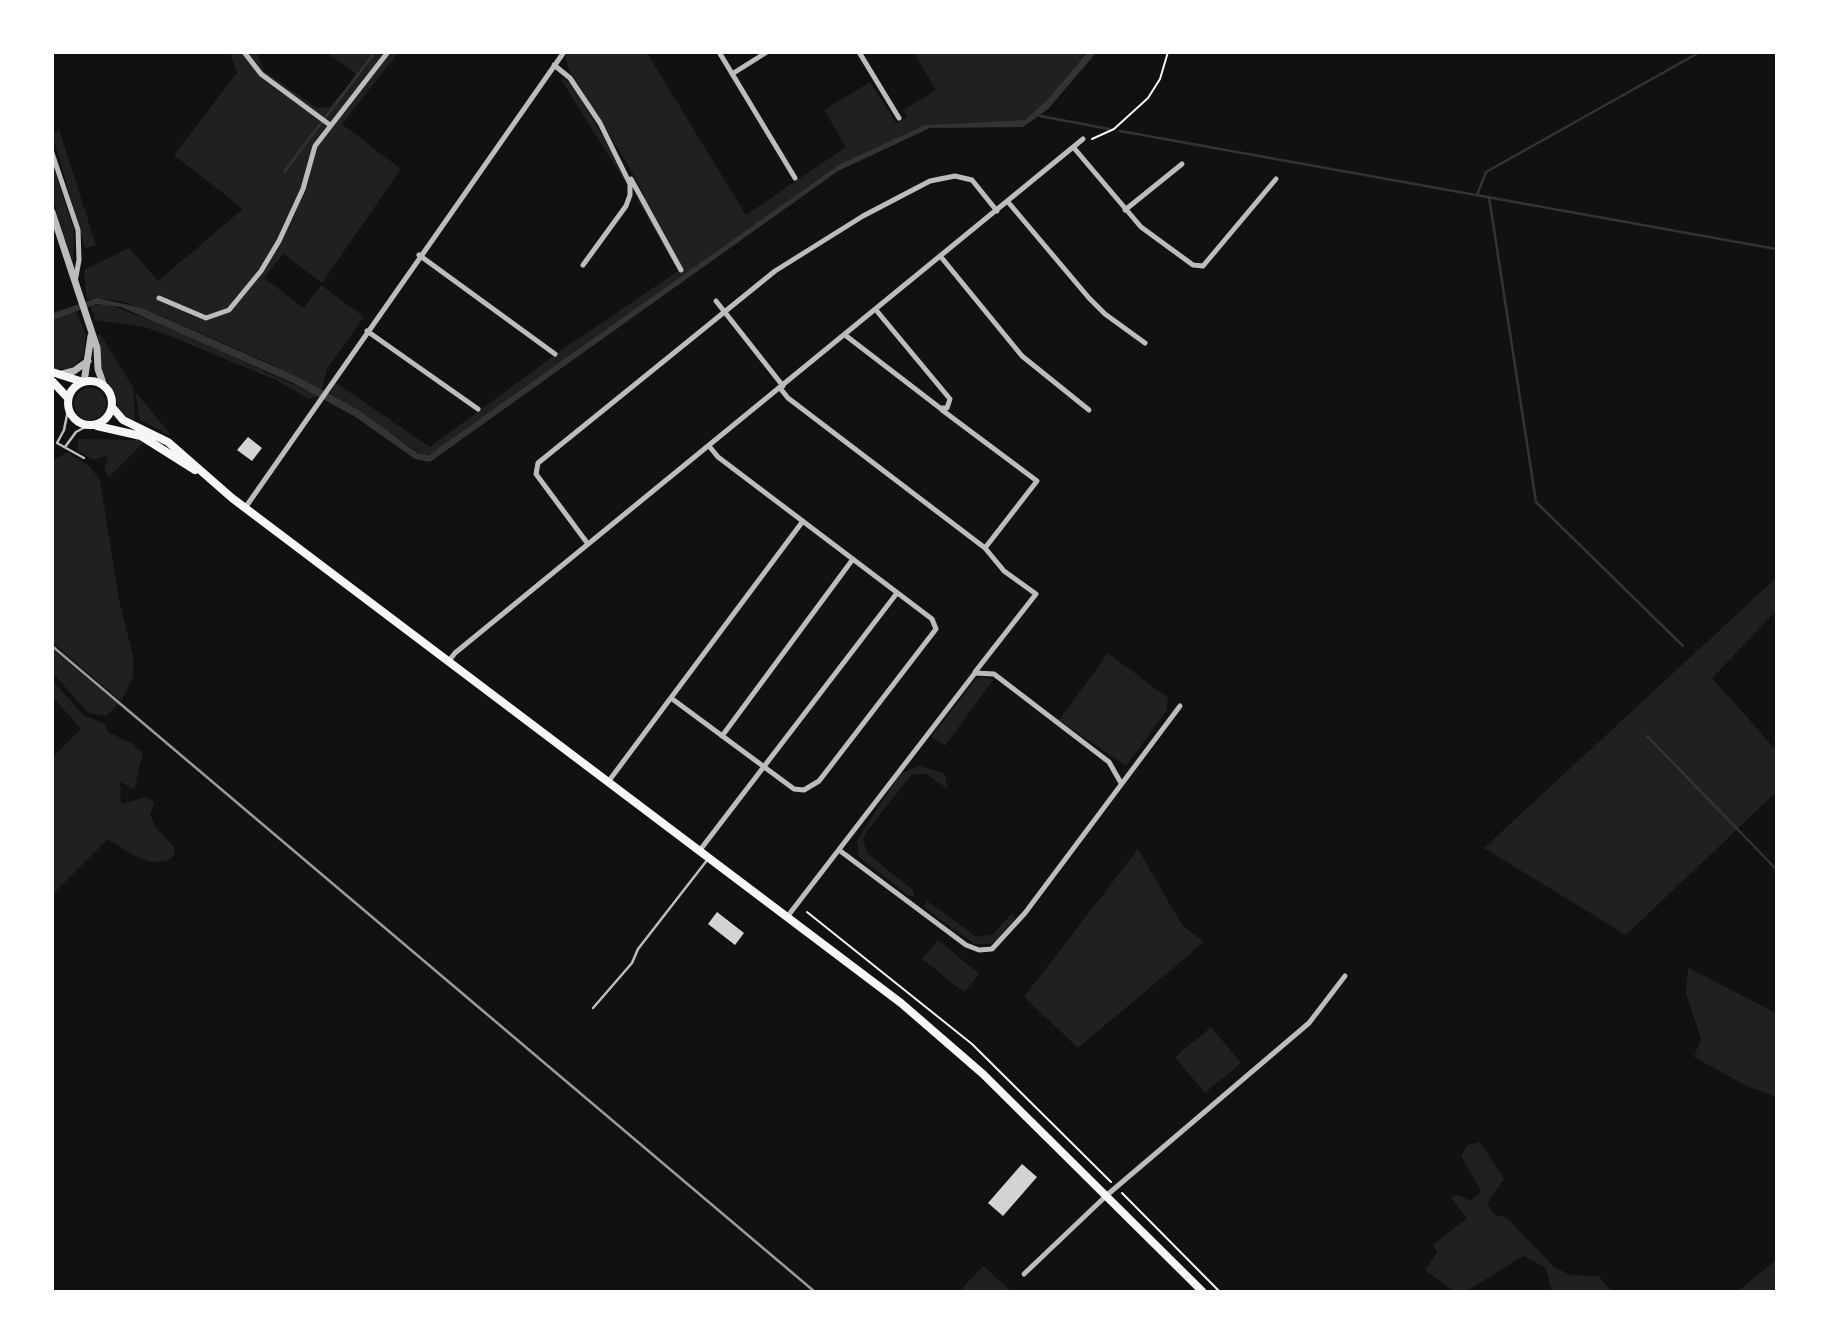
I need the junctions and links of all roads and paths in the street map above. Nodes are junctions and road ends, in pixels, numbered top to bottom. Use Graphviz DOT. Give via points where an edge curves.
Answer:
graph roads {
  1 [pos="244,52"];
  2 [pos="388,52"];
  3 [pos="719,52"];
  4 [pos="767,52"];
  5 [pos="859,52"];
  6 [pos="1168,52"];
  7 [pos="560,54"];
  8 [pos="555,65"];
  9 [pos="732,74"];
  10 [pos="900,118"];
  11 [pos="329,123"];
  12 [pos="1083,139"];
  13 [pos="1074,148"];
  14 [pos="52,153"];
  15 [pos="1182,164"];
  16 [pos="627,174"];
  17 [pos="795,178"];
  18 [pos="1276,178"];
  19 [pos="1008,202"];
  20 [pos="1125,210"];
  21 [pos="997,211"];
  22 [pos="52,212"];
  23 [pos="419,256"];
  24 [pos="941,257"];
  25 [pos="583,265"];
  26 [pos="681,270"];
  27 [pos="75,282"];
  28 [pos="159,298"];
  29 [pos="716,301"];
  30 [pos="876,310"];
  31 [pos="725,312"];
  32 [pos="367,331"];
  33 [pos="91,335"];
  34 [pos="845,335"];
  35 [pos="1145,343"];
  36 [pos="555,354"];
  37 [pos="89,360"];
  38 [pos="54,376"];
  39 [pos="83,382"];
  40 [pos="104,386"];
  41 [pos="782,387"];
  42 [pos="68,398"];
  43 [pos="111,407"];
  44 [pos="940,408"];
  45 [pos="478,409"];
  46 [pos="68,410"];
  47 [pos="1089,410"];
  48 [pos="91,425"];
  49 [pos="709,446"];
  50 [pos="65,447"];
  51 [pos="84,458"];
  52 [pos="200,471"];
  53 [pos="245,508"];
  54 [pos="803,521"];
  55 [pos="588,544"];
  56 [pos="985,548"];
  57 [pos="853,559"];
  58 [pos="897,593"];
  59 [pos="448,662"];
  60 [pos="971,677"];
  61 [pos="671,698"];
  62 [pos="1180,706"];
  63 [pos="722,736"];
  64 [pos="764,767"];
  65 [pos="608,782"];
  66 [pos="1121,783"];
  67 [pos="699,850"];
  68 [pos="839,850"];
  69 [pos="709,858"];
  70 [pos="807,912"];
  71 [pos="787,917"];
  72 [pos="1345,976"];
  73 [pos="593,1009"];
  74 [pos="1116,1187"];
  75 [pos="1107,1195"];
  76 [pos="1024,1274"];
  77 [pos="1203,1292"];
  78 [pos="1220,1292"];
  1 -- 11 [label="street" via="261,74"];
  2 -- 11 [label="street"];
  3 -- 9 [label="street"];
  4 -- 9 [label="street"];
  5 -- 10 [label="street"];
  6 -- 12 [label="path" via="1155,88 1130,118 1101,136"];
  7 -- 8 [label="street"];
  8 -- 16 [label="street" via="570,78"];
  8 -- 23 [label="street"];
  9 -- 17 [label="street"];
  11 -- 28 [label="street" via="279,241 229,310 206,318"];
  12 -- 13 [label="street"];
  13 -- 19 [label="street"];
  13 -- 20 [label="street"];
  14 -- 27 [label="street" via="78,230"];
  15 -- 20 [label="street"];
  16 -- 25 [label="street" via="630,195 625,206"];
  16 -- 26 [label="street"];
  18 -- 20 [label="street" via="1203,266 1193,265 1166,247"];
  19 -- 21 [label="street"];
  19 -- 35 [label="street" via="1105,314"];
  21 -- 24 [label="street"];
  21 -- 31 [label="street" via="968,177 930,181 775,271"];
  22 -- 27 [label="street"];
  23 -- 32 [label="street"];
  23 -- 36 [label="street"];
  24 -- 30 [label="street"];
  24 -- 47 [label="street" via="1022,356"];
  27 -- 33 [label="street"];
  29 -- 31 [label="street"];
  30 -- 34 [label="street"];
  30 -- 44 [label="street" via="950,399 947,408"];
  31 -- 41 [label="street"];
  31 -- 55 [label="street" via="538,463 536,474"];
  32 -- 45 [label="street"];
  32 -- 53 [label="street"];
  33 -- 37 [label="street"];
  33 -- 40 [label="street"];
  34 -- 41 [label="street"];
  34 -- 44 [label="street"];
  37 -- 38 [label="street" via="74,371"];
  37 -- 39 [label="street"];
  38 -- 39 [label="main road"];
  38 -- 42 [label="main road"];
  39 -- 40 [label="main road"];
  39 -- 42 [label="main road"];
  40 -- 43 [label="main road"];
  41 -- 49 [label="street"];
  41 -- 56 [label="street" via="788,398"];
  42 -- 46 [label="main road"];
  43 -- 48 [label="main road" via="106,418"];
  43 -- 52 [label="main road" via="123,420 168,442"];
  44 -- 56 [label="street" via="1037,481"];
  46 -- 48 [label="main road" via="76,422"];
  46 -- 50 [label="lane" via="57,443"];
  48 -- 50 [label="lane" via="76,432"];
  48 -- 52 [label="main road" via="134,433"];
  49 -- 54 [label="street"];
  49 -- 55 [label="street"];
  50 -- 51 [label="lane"];
  52 -- 53 [label="main road"];
  53 -- 59 [label="main road"];
  54 -- 57 [label="street"];
  54 -- 61 [label="street"];
  55 -- 59 [label="street"];
  56 -- 60 [label="street" via="998,565 1035,594"];
  57 -- 58 [label="street"];
  57 -- 63 [label="street"];
  58 -- 64 [label="street"];
  58 -- 64 [label="street" via="932,620 936,629 814,786 795,789"];
  59 -- 65 [label="main road"];
  60 -- 66 [label="street" via="978,672 994,674 1109,762"];
  60 -- 68 [label="street"];
  61 -- 63 [label="street"];
  61 -- 65 [label="street"];
  62 -- 66 [label="street"];
  63 -- 64 [label="street"];
  64 -- 67 [label="street"];
  65 -- 67 [label="main road"];
  66 -- 68 [label="street" via="1010,932 990,950 966,946"];
  67 -- 69 [label="main road"];
  68 -- 71 [label="street"];
  69 -- 71 [label="main road"];
  69 -- 73 [label="lane"];
  70 -- 74 [label="path" via="972,1044"];
  71 -- 75 [label="main road" via="939,1034"];
  72 -- 74 [label="street" via="1308,1023"];
  74 -- 75 [label="street"];
  74 -- 78 [label="path"];
  75 -- 76 [label="street"];
  75 -- 77 [label="main road"];
}
